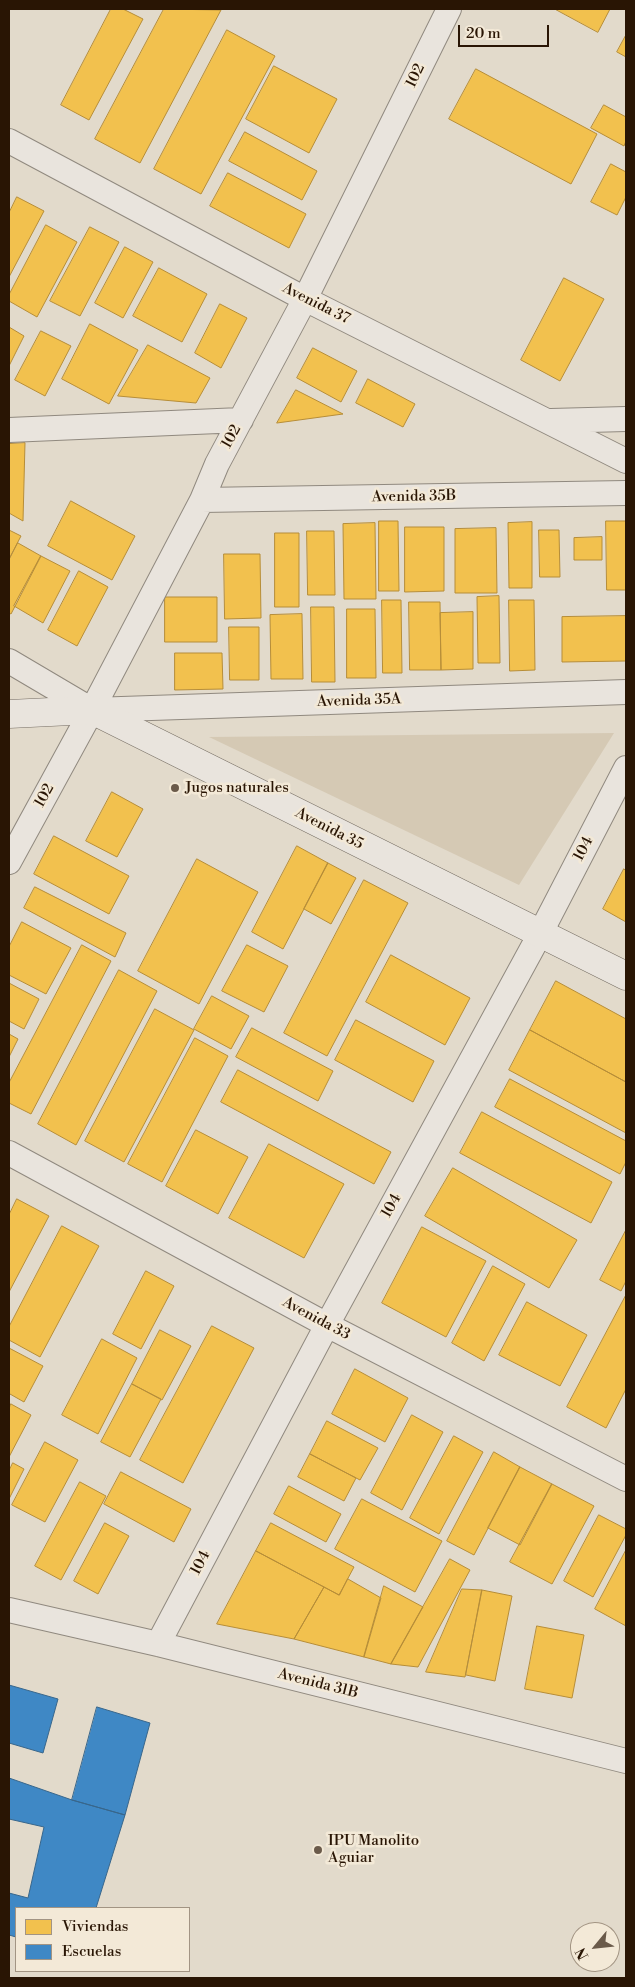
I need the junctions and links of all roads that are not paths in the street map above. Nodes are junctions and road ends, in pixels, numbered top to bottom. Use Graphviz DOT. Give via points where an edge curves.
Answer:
graph roads {
  1 [pos="449,9"];
  2 [pos="9,141"];
  3 [pos="305,299"];
  4 [pos="626,419"];
  5 [pos="241,420"];
  6 [pos="548,421"];
  7 [pos="9,430"];
  8 [pos="626,461"];
  9 [pos="626,493"];
  10 [pos="202,500"];
  11 [pos="9,661"];
  12 [pos="626,692"];
  13 [pos="92,710"];
  14 [pos="9,714"];
  15 [pos="626,768"];
  16 [pos="9,862"];
  17 [pos="540,934"];
  18 [pos="626,976"];
  19 [pos="9,1153"];
  20 [pos="326,1325"];
  21 [pos="626,1479"];
  22 [pos="9,1610"];
  23 [pos="158,1644"];
  24 [pos="626,1761"];
  1 -- 3 [label="street, 102"];
  2 -- 3 [label="street, Avenida 37"];
  3 -- 5 [label="street, 102"];
  3 -- 6 [label="street, Avenida 37"];
  4 -- 6 [label="street"];
  5 -- 7 [label="street"];
  5 -- 10 [label="street, 102"];
  6 -- 8 [label="street, Avenida 37"];
  9 -- 10 [label="street, Avenida 35B"];
  10 -- 13 [label="street, 102"];
  11 -- 13 [label="street, Avenida 35"];
  12 -- 13 [label="street, Avenida 35A"];
  13 -- 14 [label="street"];
  13 -- 16 [label="street, 102"];
  13 -- 17 [label="street, Avenida 35"];
  15 -- 17 [label="street, 104"];
  17 -- 18 [label="street, Avenida 35"];
  17 -- 20 [label="street, 104"];
  19 -- 20 [label="street, Avenida 33"];
  20 -- 21 [label="street, Avenida 33"];
  20 -- 23 [label="street, 104"];
  22 -- 23 [label="street, Avenida 31B"];
  23 -- 24 [label="street, Avenida 31B"];
}
